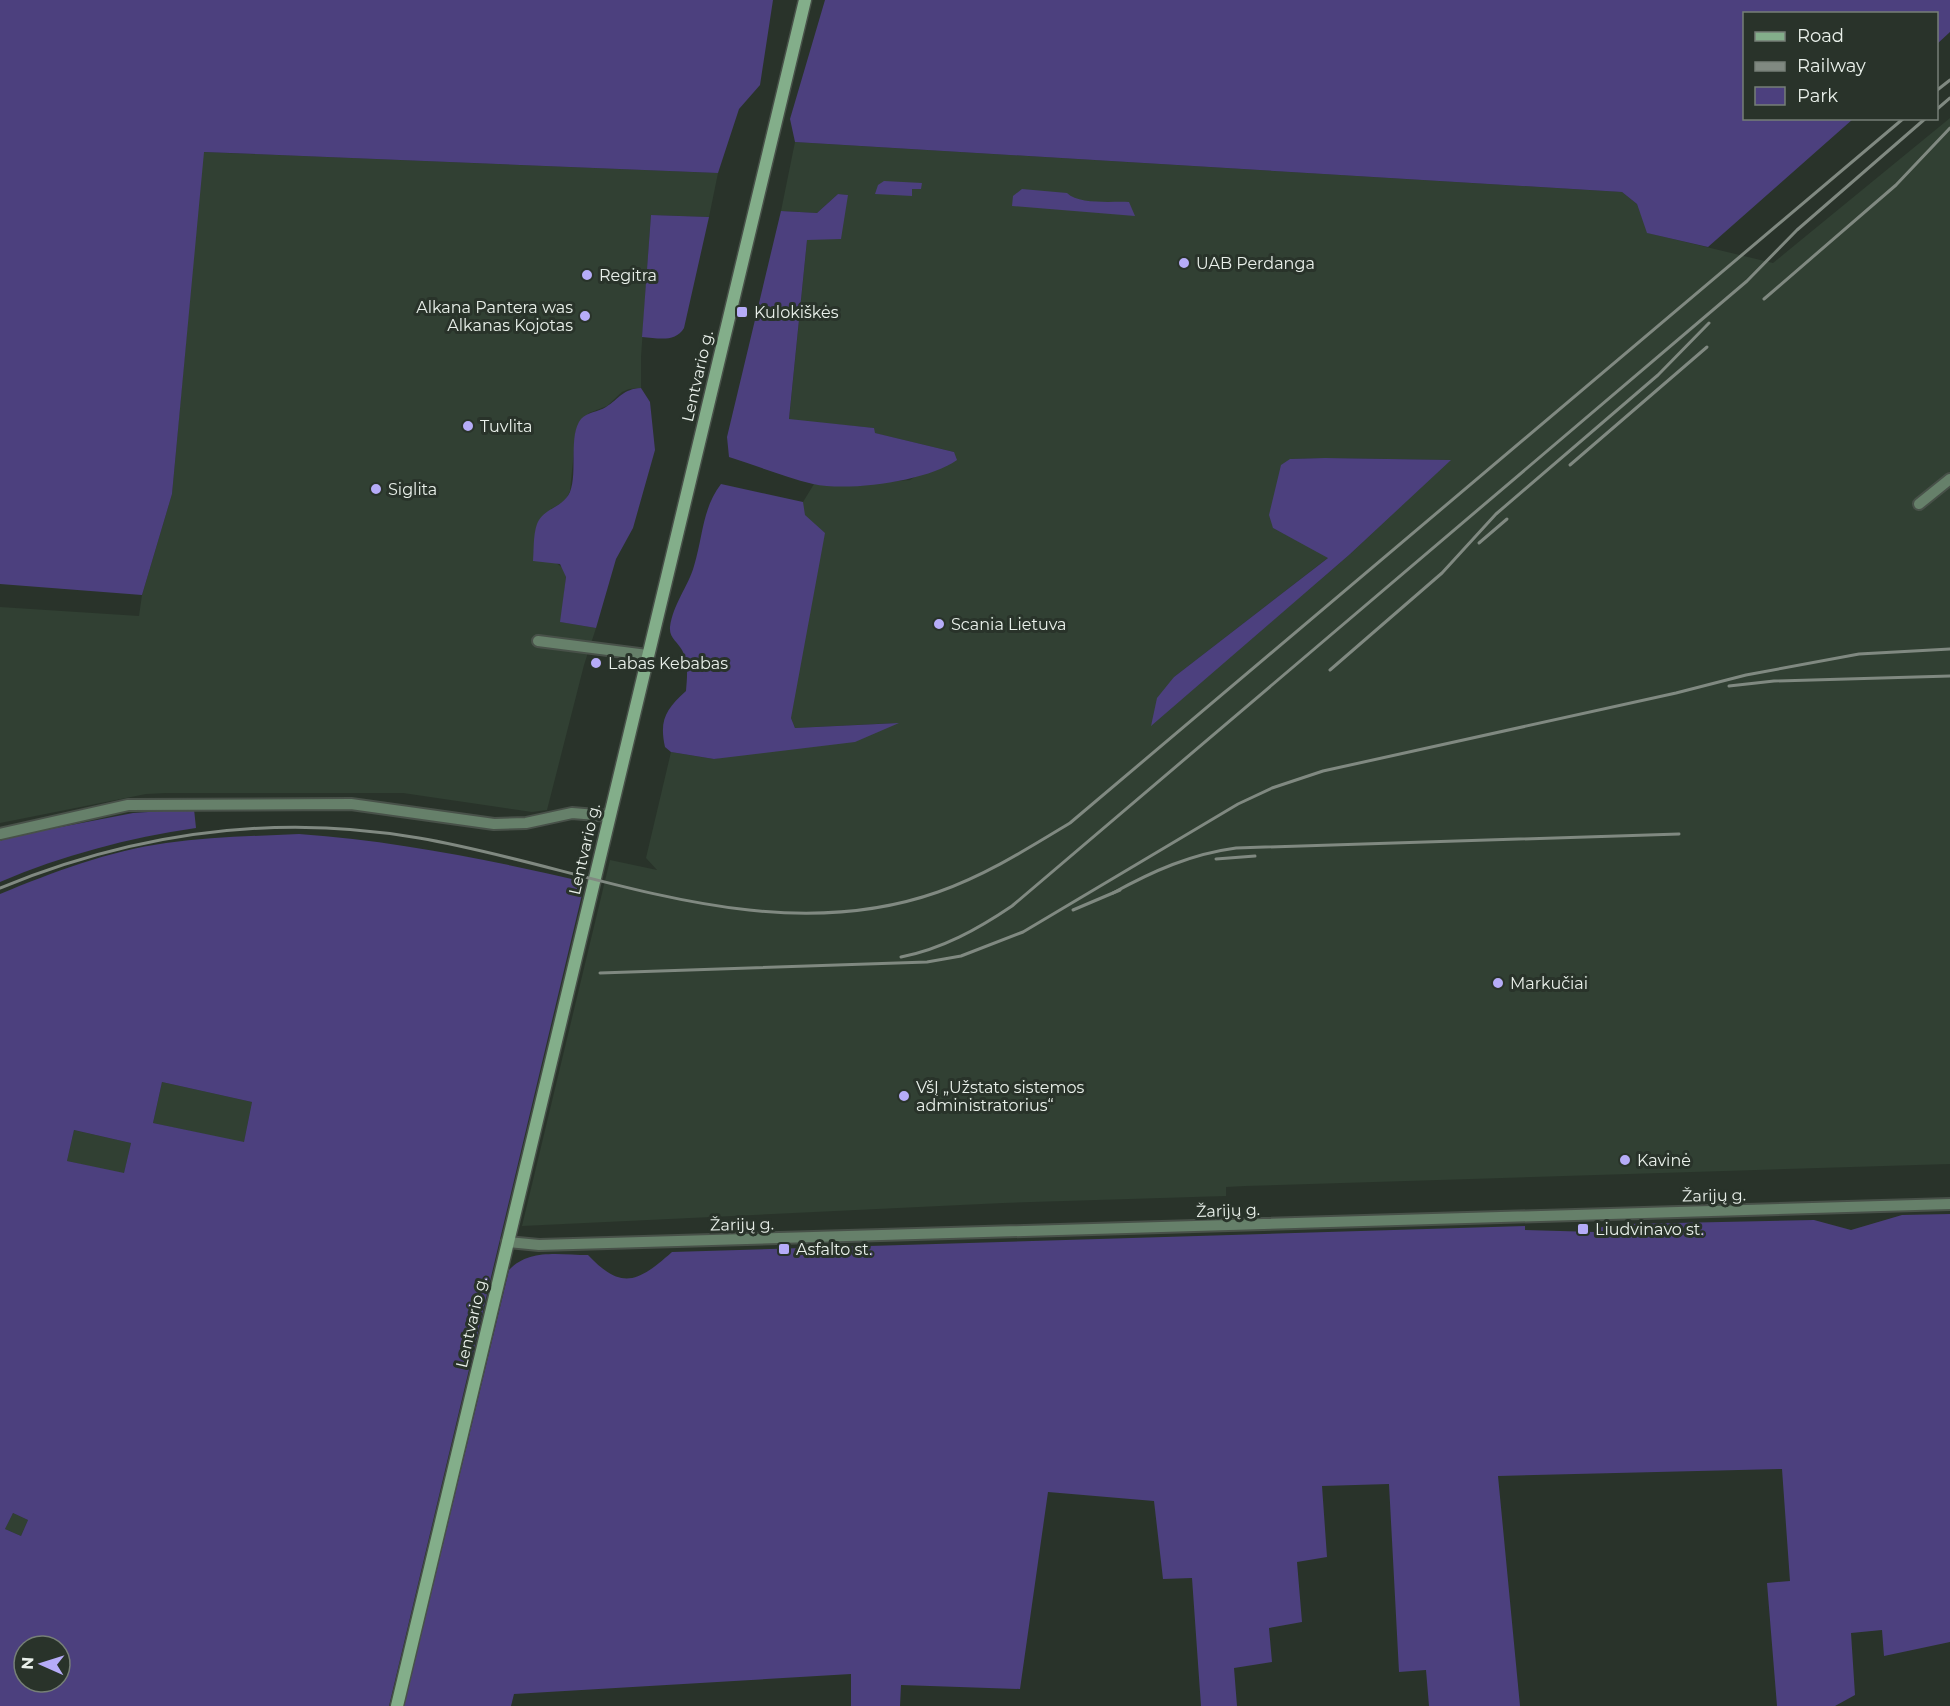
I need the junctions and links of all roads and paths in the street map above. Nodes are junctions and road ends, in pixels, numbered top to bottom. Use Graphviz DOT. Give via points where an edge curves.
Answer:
graph roads {
  1 [pos="805,0"];
  2 [pos="1950,479"];
  3 [pos="1919,504"];
  4 [pos="538,641"];
  5 [pos="647,655"];
  6 [pos="609,816"];
  7 [pos="0,834"];
  8 [pos="1950,1204"];
  9 [pos="507,1242"];
  10 [pos="397,1706"];
  1 -- 5 [label="main road, Lentvario g."];
  2 -- 3 [label="street"];
  4 -- 5 [label="street"];
  5 -- 6 [label="main road, Lentvario g."];
  6 -- 7 [label="street" via="572,813 526,823 494,824 351,804 128,805"];
  6 -- 9 [label="main road, Lentvario g."];
  8 -- 9 [label="street, Žarijų g." via="771,1239 539,1245"];
  9 -- 10 [label="main road, Lentvario g."];
}
